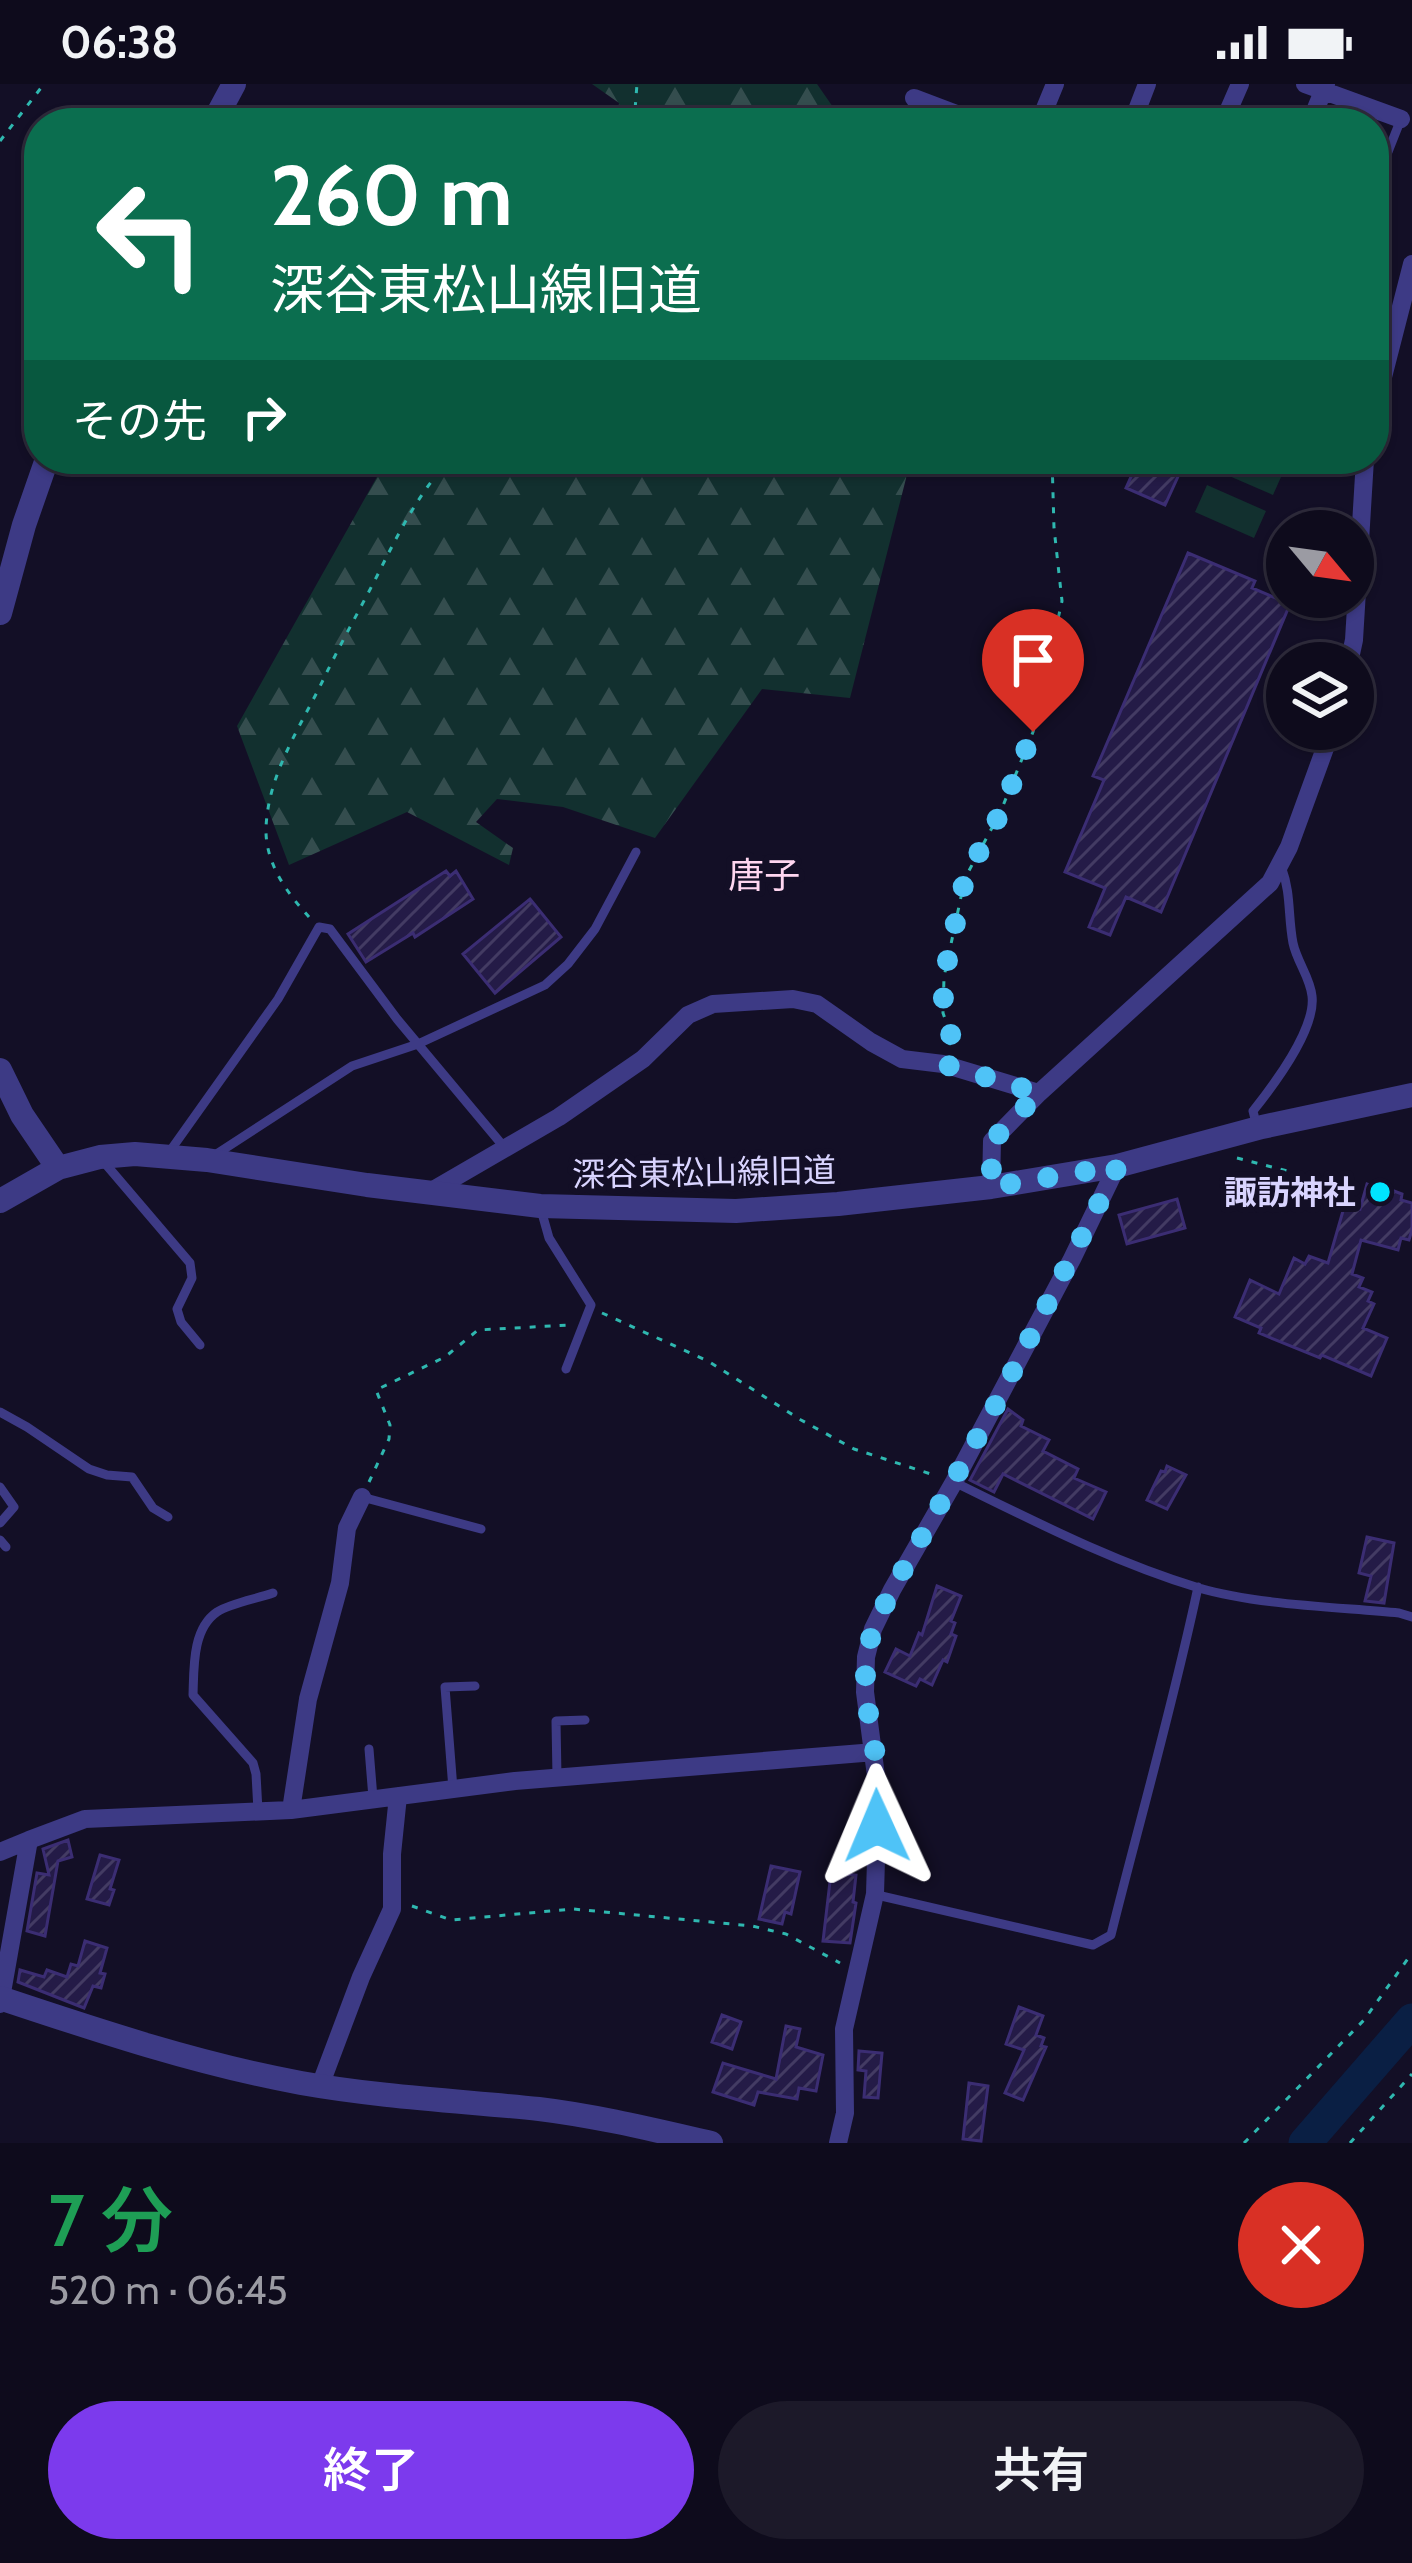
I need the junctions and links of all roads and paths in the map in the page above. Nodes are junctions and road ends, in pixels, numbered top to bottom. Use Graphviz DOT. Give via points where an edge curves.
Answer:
graph roads {
  1 [pos="44,84"];
  2 [pos="1318,86"];
  3 [pos="914,98"];
  4 [pos="25,108"];
  5 [pos="940,108"];
  6 [pos="1373,108"];
  7 [pos="24,110"];
  8 [pos="1389,114"];
  9 [pos="1401,119"];
  10 [pos="0,141"];
  11 [pos="1389,149"];
  12 [pos="1412,264"];
  13 [pos="1389,324"];
  14 [pos="42,474"];
  15 [pos="438,474"];
  16 [pos="1052,474"];
  17 [pos="1364,474"];
  18 [pos="0,614"];
  19 [pos="1354,642"];
  20 [pos="1325,750"];
  21 [pos="636,852"];
  22 [pos="1280,865"];
  23 [pos="319,927"];
  24 [pos="418,1044"];
  25 [pos="943,1064"];
  26 [pos="0,1070"];
  27 [pos="1039,1093"];
  28 [pos="1412,1095"];
  29 [pos="1258,1128"];
  30 [pos="504,1147"];
  31 [pos="167,1155"];
  32 [pos="1224,1155"];
  33 [pos="100,1157"];
  34 [pos="207,1160"];
  35 [pos="1118,1166"];
  36 [pos="58,1168"];
  37 [pos="991,1187"];
  38 [pos="1357,1189"];
  39 [pos="428,1193"];
  40 [pos="0,1201"];
  41 [pos="540,1206"];
  42 [pos="590,1305"];
  43 [pos="582,1324"];
  44 [pos="200,1345"];
  45 [pos="566,1369"];
  46 [pos="0,1412"];
  47 [pos="954,1482"];
  48 [pos="0,1486"];
  49 [pos="362,1497"];
  50 [pos="168,1517"];
  51 [pos="0,1522"];
  52 [pos="481,1529"];
  53 [pos="1198,1587"];
  54 [pos="273,1593"];
  55 [pos="1412,1617"];
  56 [pos="475,1686"];
  57 [pos="585,1720"];
  58 [pos="369,1749"];
  59 [pos="875,1752"];
  60 [pos="557,1778"];
  61 [pos="453,1789"];
  62 [pos="398,1796"];
  63 [pos="374,1799"];
  64 [pos="291,1810"];
  65 [pos="259,1812"];
  66 [pos="29,1840"];
  67 [pos="0,1852"];
  68 [pos="875,1894"];
  69 [pos="394,1899"];
  70 [pos="1412,1953"];
  71 [pos="857,1971"];
  72 [pos="0,2000"];
  73 [pos="1412,2074"];
  74 [pos="320,2086"];
  75 [pos="710,2143"];
  76 [pos="838,2143"];
  77 [pos="1244,2143"];
  78 [pos="1350,2143"];
  1 -- 4 [label="path"];
  2 -- 6 [label="street"];
  3 -- 5 [label="street"];
  7 -- 10 [label="path"];
  8 -- 9 [label="street"];
  9 -- 11 [label="lane"];
  12 -- 13 [label="street"];
  14 -- 18 [label="street"];
  15 -- 23 [label="path" via="351,622 270,800 269,854 286,892"];
  16 -- 25 [label="path" via="1062,601 1033,732 965,878 944,977 952,1038"];
  17 -- 19 [label="street"];
  20 -- 22 [label="street"];
  21 -- 24 [label="lane" via="595,929 544,986"];
  22 -- 27 [label="street" via="1270,883"];
  22 -- 29 [label="lane" via="1313,1003 1253,1111"];
  23 -- 24 [label="lane" via="330,929"];
  23 -- 31 [label="lane"];
  24 -- 30 [label="lane"];
  24 -- 34 [label="lane" via="352,1066"];
  25 -- 27 [label="street"];
  25 -- 30 [label="street" via="902,1058 817,1004 713,1004 559,1117"];
  26 -- 36 [label="street"];
  27 -- 37 [label="street" via="992,1141"];
  28 -- 29 [label="street, 深谷東松山線旧道"];
  29 -- 35 [label="street, 深谷東松山線旧道"];
  30 -- 39 [label="street"];
  31 -- 33 [label="street, 深谷東松山線旧道"];
  31 -- 34 [label="street, 深谷東松山線旧道"];
  32 -- 38 [label="path"];
  33 -- 36 [label="street, 深谷東松山線旧道"];
  33 -- 44 [label="lane" via="190,1264 177,1309"];
  34 -- 39 [label="street, 深谷東松山線旧道"];
  35 -- 37 [label="street, 深谷東松山線旧道"];
  35 -- 47 [label="street"];
  36 -- 40 [label="street, 深谷東松山線旧道"];
  37 -- 41 [label="street, 深谷東松山線旧道" via="736,1211"];
  39 -- 41 [label="street, 深谷東松山線旧道"];
  41 -- 42 [label="lane" via="549,1238"];
  42 -- 43 [label="lane"];
  42 -- 47 [label="path" via="708,1360 854,1449"];
  43 -- 45 [label="lane"];
  43 -- 49 [label="path" via="478,1330 445,1357 376,1390 389,1439"];
  46 -- 50 [label="lane" via="89,1469 133,1477"];
  47 -- 53 [label="lane" via="1089,1547"];
  47 -- 59 [label="street" via="873,1629 865,1692"];
  48 -- 51 [label="lane" via="14,1507"];
  49 -- 52 [label="lane"];
  49 -- 64 [label="street" via="347,1528"];
  53 -- 55 [label="lane"];
  53 -- 68 [label="lane" via="1111,1935 1093,1945"];
  54 -- 65 [label="lane" via="217,1612 201,1630 195,1658 193,1695 253,1763"];
  56 -- 61 [label="lane" via="445,1687"];
  57 -- 60 [label="lane" via="556,1721"];
  58 -- 63 [label="lane"];
  59 -- 60 [label="street"];
  59 -- 68 [label="street"];
  60 -- 61 [label="street"];
  61 -- 62 [label="street"];
  62 -- 63 [label="street"];
  62 -- 69 [label="street"];
  63 -- 64 [label="street"];
  64 -- 65 [label="street"];
  65 -- 66 [label="street" via="86,1820"];
  66 -- 67 [label="street"];
  66 -- 72 [label="street"];
  68 -- 71 [label="street"];
  69 -- 71 [label="path" via="451,1920 573,1909 752,1926 786,1934"];
  69 -- 74 [label="street"];
  70 -- 77 [label="path" via="1364,2020"];
  71 -- 76 [label="street" via="844,2029"];
  72 -- 74 [label="street" via="129,2042"];
  73 -- 78 [label="path"];
  74 -- 75 [label="street" via="544,2110"];
}
